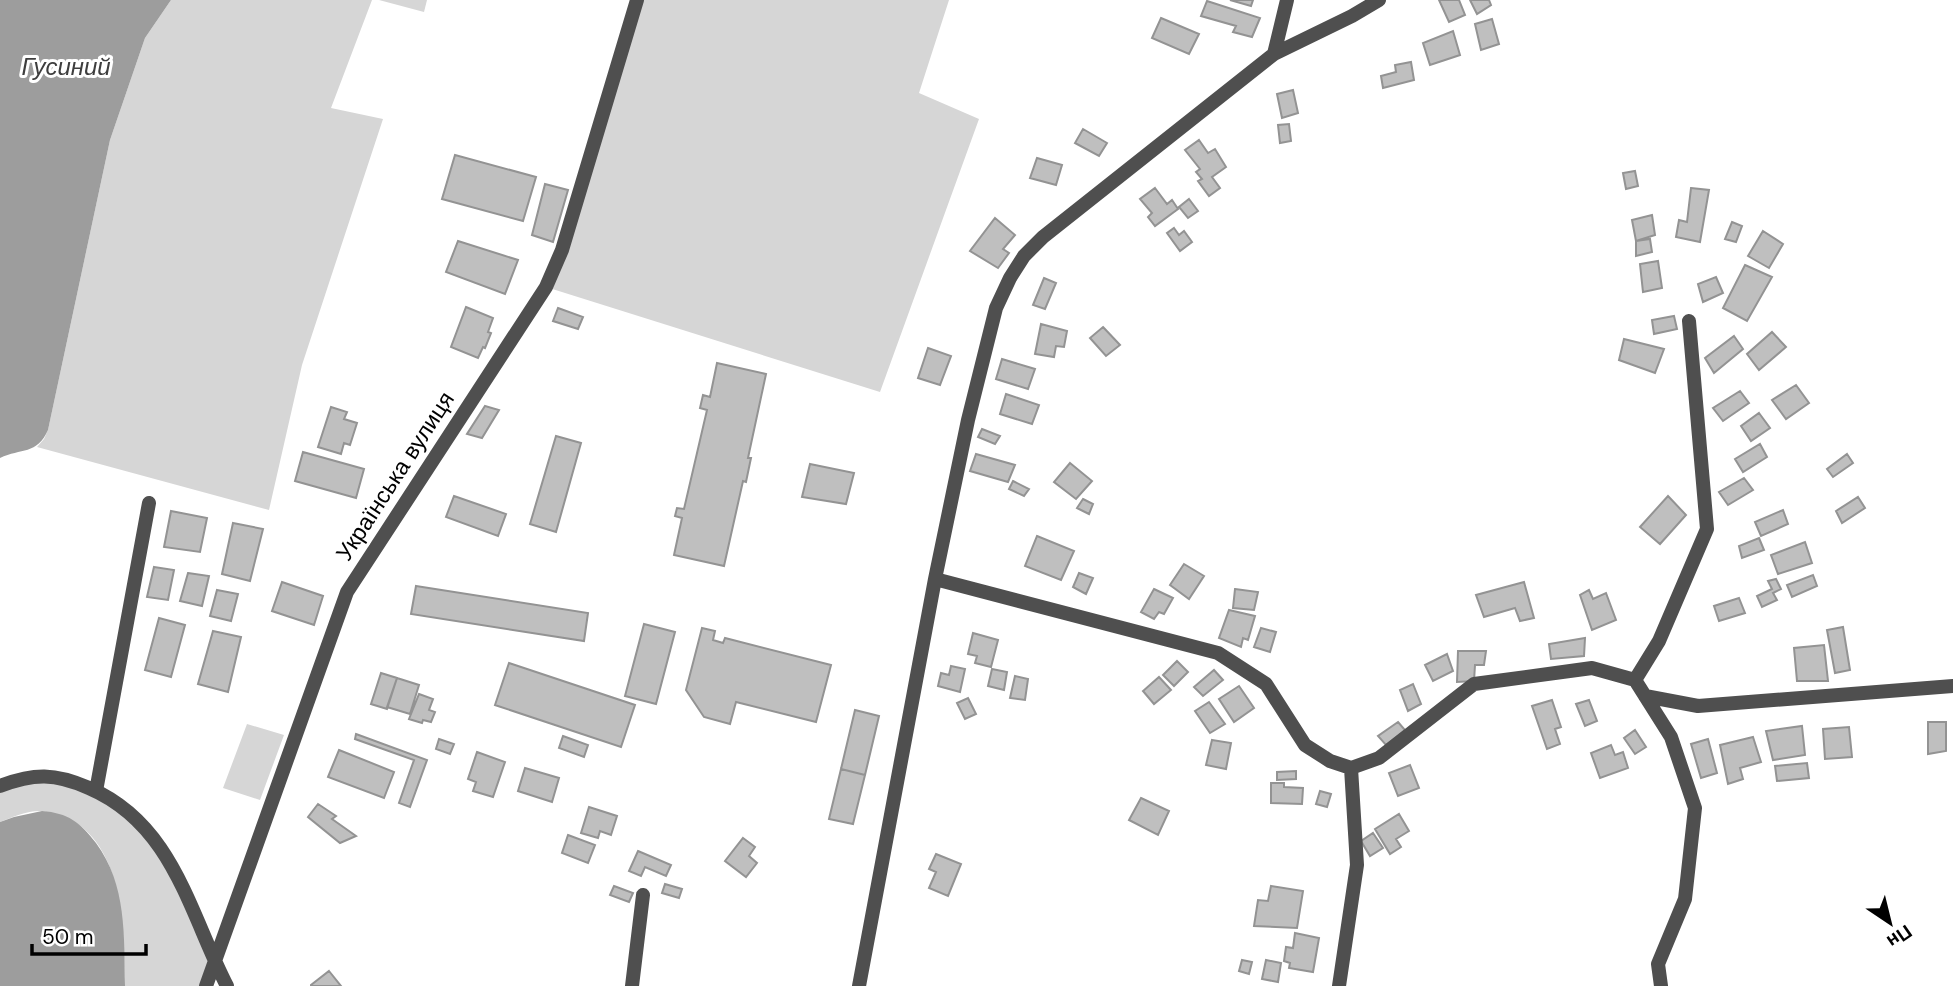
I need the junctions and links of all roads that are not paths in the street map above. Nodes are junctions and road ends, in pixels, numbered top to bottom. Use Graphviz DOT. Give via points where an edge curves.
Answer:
graph roads {
  1 [pos="637,0"];
  2 [pos="1287,0"];
  3 [pos="1379,0"];
  4 [pos="1274,54"];
  5 [pos="1689,321"];
  6 [pos="149,503"];
  7 [pos="935,579"];
  8 [pos="1635,680"];
  9 [pos="1953,686"];
  10 [pos="1645,696"];
  11 [pos="1351,768"];
  12 [pos="0,786"];
  13 [pos="96,791"];
  14 [pos="642,895"];
  15 [pos="214,961"];
  16 [pos="206,986"];
  17 [pos="227,986"];
  18 [pos="632,986"];
  19 [pos="859,986"];
  20 [pos="1339,986"];
  21 [pos="1661,986"];
  1 -- 15 [label="street, Українська вулиця" via="566,238 546,287 346,592"];
  2 -- 4 [label="street"];
  3 -- 4 [label="street"];
  4 -- 7 [label="street" via="1066,217 1024,256 996,308"];
  5 -- 8 [label="street" via="1707,529 1659,641"];
  6 -- 13 [label="street"];
  7 -- 11 [label="street" via="1218,653 1266,684 1305,745"];
  7 -- 19 [label="street"];
  8 -- 10 [label="street"];
  8 -- 11 [label="street" via="1592,668 1474,684 1379,758"];
  9 -- 10 [label="street" via="1698,706"];
  10 -- 21 [label="street" via="1671,737 1695,808 1685,899 1658,964"];
  11 -- 20 [label="street" via="1357,865"];
  12 -- 13 [label="street" via="48,776"];
  13 -- 15 [label="street" via="138,819 171,863"];
  14 -- 18 [label="street"];
  15 -- 16 [label="street, Українська вулиця"];
  15 -- 17 [label="street"];
}
